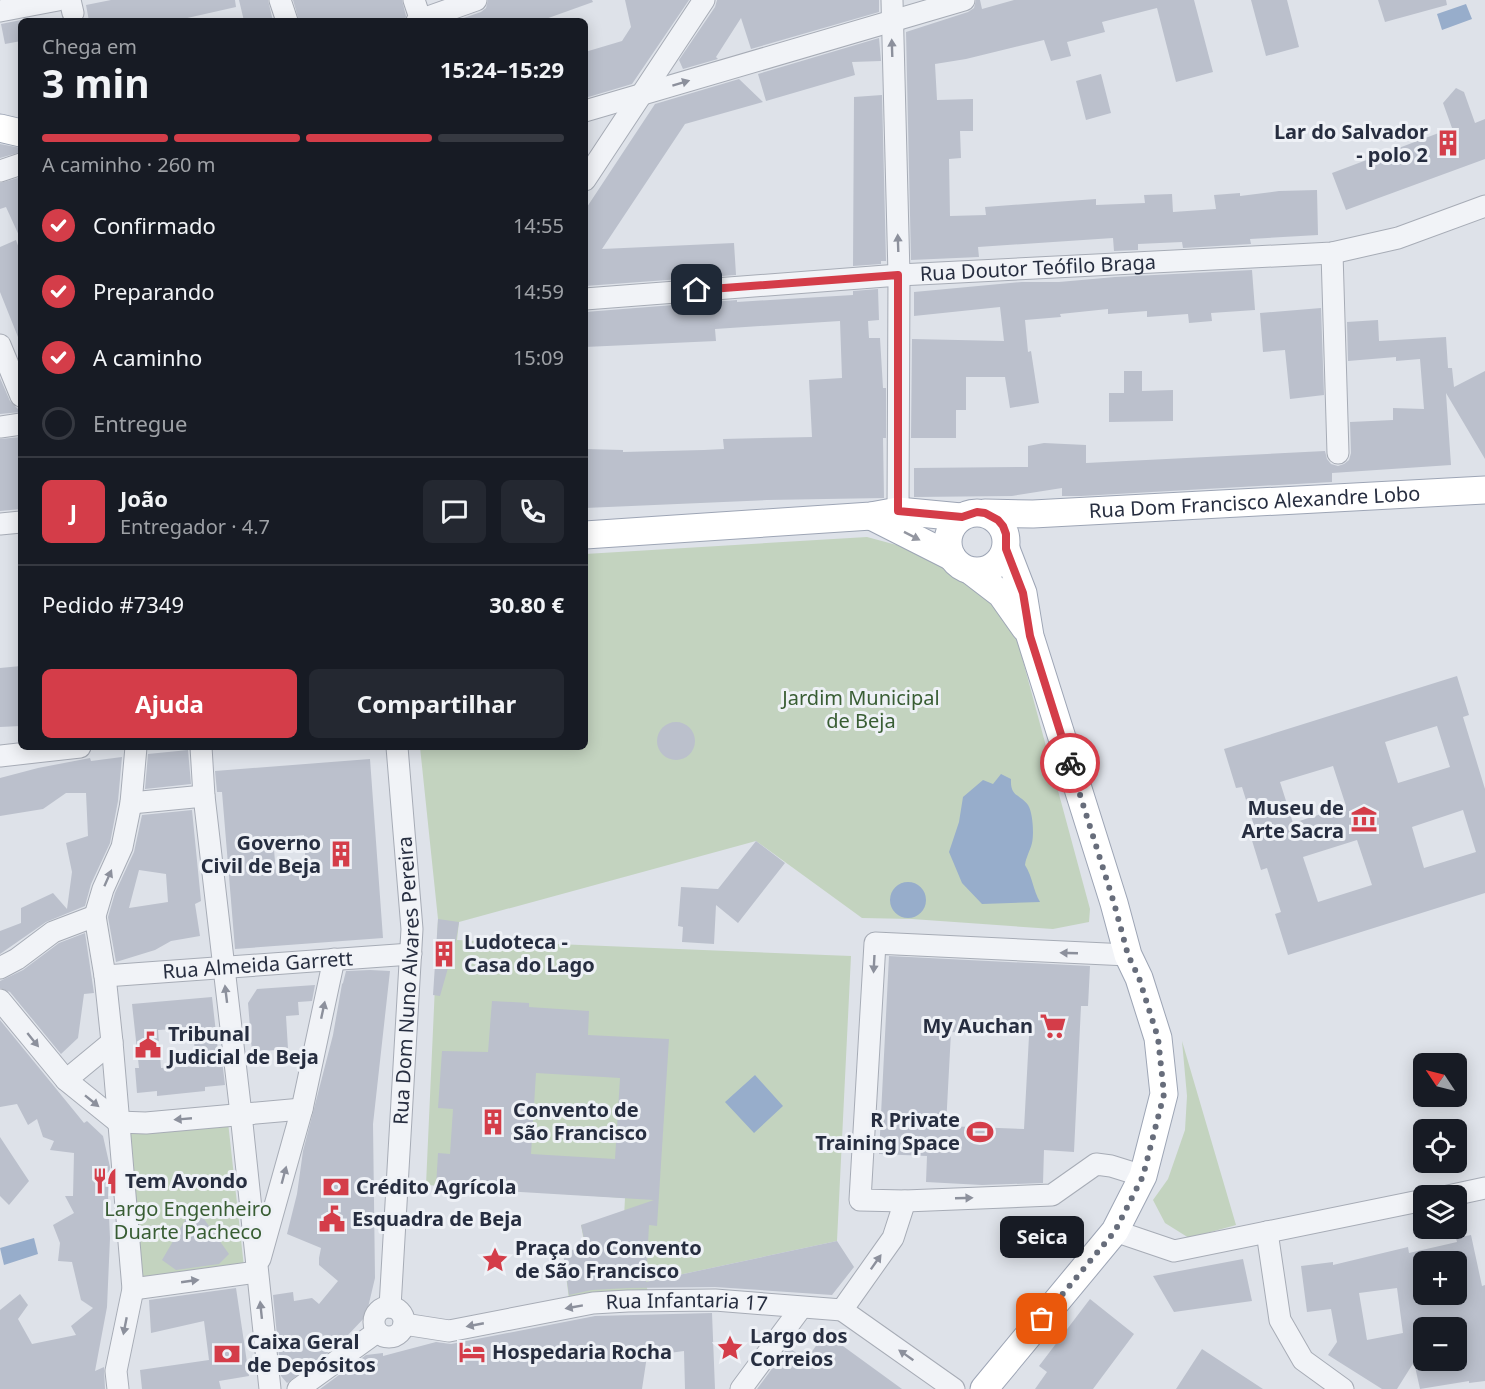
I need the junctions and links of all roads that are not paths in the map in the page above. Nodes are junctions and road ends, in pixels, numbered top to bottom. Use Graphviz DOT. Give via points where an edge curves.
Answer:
graph roads {
  1 [pos="280,0"];
  2 [pos="476,0"];
  3 [pos="704,0"];
  4 [pos="964,0"];
  5 [pos="67,4"];
  6 [pos="891,10"];
  7 [pos="0,11"];
  8 [pos="418,15"];
  9 [pos="286,18"];
  10 [pos="641,95"];
  11 [pos="588,110"];
  12 [pos="0,128"];
  13 [pos="18,132"];
  14 [pos="18,165"];
  15 [pos="0,171"];
  16 [pos="588,175"];
  17 [pos="1485,207"];
  18 [pos="1332,253"];
  19 [pos="898,275"];
  20 [pos="588,299"];
  21 [pos="2,354"];
  22 [pos="18,389"];
  23 [pos="18,424"];
  24 [pos="0,427"];
  25 [pos="1338,453"];
  26 [pos="1485,490"];
  27 [pos="898,511"];
  28 [pos="1025,514"];
  29 [pos="973,515"];
  30 [pos="871,516"];
  31 [pos="18,522"];
  32 [pos="0,524"];
  33 [pos="588,534"];
  34 [pos="1006,545"];
  35 [pos="962,564"];
  36 [pos="1030,636"];
  37 [pos="53,750"];
  38 [pos="136,750"];
  39 [pos="201,750"];
  40 [pos="397,750"];
  41 [pos="0,756"];
  42 [pos="204,796"];
  43 [pos="131,803"];
  44 [pos="95,916"];
  45 [pos="411,954"];
  46 [pos="1128,955"];
  47 [pos="334,959"];
  48 [pos="0,968"];
  49 [pos="223,968"];
  50 [pos="105,976"];
  51 [pos="0,1000"];
  52 [pos="112,1042"];
  53 [pos="66,1080"];
  54 [pos="302,1108"];
  55 [pos="241,1114"];
  56 [pos="118,1122"];
  57 [pos="1143,1176"];
  58 [pos="1485,1188"];
  59 [pos="1467,1192"];
  60 [pos="905,1201"];
  61 [pos="1413,1202"];
  62 [pos="1115,1231"];
  63 [pos="1267,1232"];
  64 [pos="257,1272"];
  65 [pos="133,1289"];
  66 [pos="390,1307"];
  67 [pos="801,1308"];
  68 [pos="842,1310"];
  69 [pos="404,1324"];
  70 [pos="377,1332"];
  71 [pos="118,1389"];
  72 [pos="270,1389"];
  73 [pos="298,1389"];
  74 [pos="741,1389"];
  75 [pos="954,1389"];
  76 [pos="984,1389"];
  77 [pos="1343,1389"];
  1 -- 9 [label="street"];
  2 -- 8 [label="street"];
  3 -- 10 [label="street"];
  4 -- 6 [label="street"];
  5 -- 7 [label="street"];
  10 -- 6 [label="street, one-way"];
  19 -- 6 [label="street, one-way"];
  10 -- 11 [label="street"];
  10 -- 16 [label="street"];
  12 -- 13 [label="main road"];
  14 -- 15 [label="street"];
  17 -- 18 [label="street, Rua Doutor Teófilo Braga" via="1398,238"];
  18 -- 19 [label="street, Rua Doutor Teófilo Braga"];
  18 -- 25 [label="street"];
  19 -- 20 [label="street, Rua Doutor Teófilo Braga"];
  19 -- 27 [label="street"];
  21 -- 22 [label="street"];
  23 -- 24 [label="street"];
  26 -- 28 [label="main road, Rua Dom Francisco Alexandre Lobo"];
  27 -- 29 [label="main road, Rua Dom Francisco Alexandre Lobo"];
  27 -- 30 [label="main road, Rua Dom Francisco Alexandre Lobo"];
  28 -- 29 [label="main road, Rua Dom Francisco Alexandre Lobo"];
  28 -- 34 [label="main road"];
  29 -- 34 [label="main road" via="998,520 1006,534"];
  29 -- 35 [label="main road" via="950,531 949,549"];
  30 -- 33 [label="main road, Rua Dom Francisco Alexandre Lobo"];
  30 -- 35 [label="main road, one-way"];
  31 -- 32 [label="street"];
  34 -- 35 [label="main road" via="997,564 980,571"];
  34 -- 36 [label="main road" via="1023,593"];
  35 -- 36 [label="main road" via="1001,594"];
  36 -- 46 [label="main road"];
  37 -- 41 [label="street"];
  38 -- 43 [label="street"];
  39 -- 42 [label="street"];
  40 -- 45 [label="street, Rua Dom Nuno Alvares Pereira"];
  42 -- 43 [label="street"];
  42 -- 49 [label="street"];
  44 -- 43 [label="street, one-way" via="122,848"];
  44 -- 48 [label="street" via="53,932"];
  44 -- 50 [label="street"];
  45 -- 47 [label="street, Rua Almeida Garrett"];
  45 -- 66 [label="street, Rua Dom Nuno Alvares Pereira"];
  46 -- 57 [label="main road" via="1158,1038 1164,1094"];
  46 -- 60 [label="street, one-way" via="875,943 860,1200"];
  47 -- 49 [label="street, Rua Almeida Garrett"];
  54 -- 47 [label="street, one-way"];
  49 -- 50 [label="street, Rua Almeida Garrett"];
  55 -- 49 [label="street, one-way"];
  50 -- 52 [label="street"];
  51 -- 53 [label="street, one-way"];
  52 -- 53 [label="street"];
  52 -- 56 [label="street"];
  53 -- 56 [label="street, one-way"];
  54 -- 55 [label="street"];
  64 -- 54 [label="street, one-way"];
  55 -- 56 [label="street, one-way"];
  55 -- 64 [label="street"];
  56 -- 65 [label="street"];
  60 -- 57 [label="street, one-way" via="1052,1195 1096,1164"];
  57 -- 62 [label="main road"];
  58 -- 59 [label="street"];
  68 -- 60 [label="street, one-way" via="893,1238"];
  61 -- 63 [label="street"];
  62 -- 63 [label="street" via="1174,1251"];
  62 -- 76 [label="main road"];
  63 -- 77 [label="street" via="1280,1320 1303,1360"];
  65 -- 64 [label="street, one-way"];
  72 -- 64 [label="street, one-way"];
  65 -- 71 [label="street, one-way" via="116,1371"];
  66 -- 69 [label="street" via="399,1311"];
  66 -- 70 [label="street" via="380,1310 374,1318"];
  67 -- 68 [label="street, Rua Infantaria 17"];
  67 -- 69 [label="street, Rua Infantaria 17, one-way" via="715,1300 628,1300 449,1330"];
  67 -- 74 [label="street"];
  75 -- 68 [label="street, one-way"];
  69 -- 70 [label="street" via="400,1333 391,1338"];
  70 -- 73 [label="street"];
}
